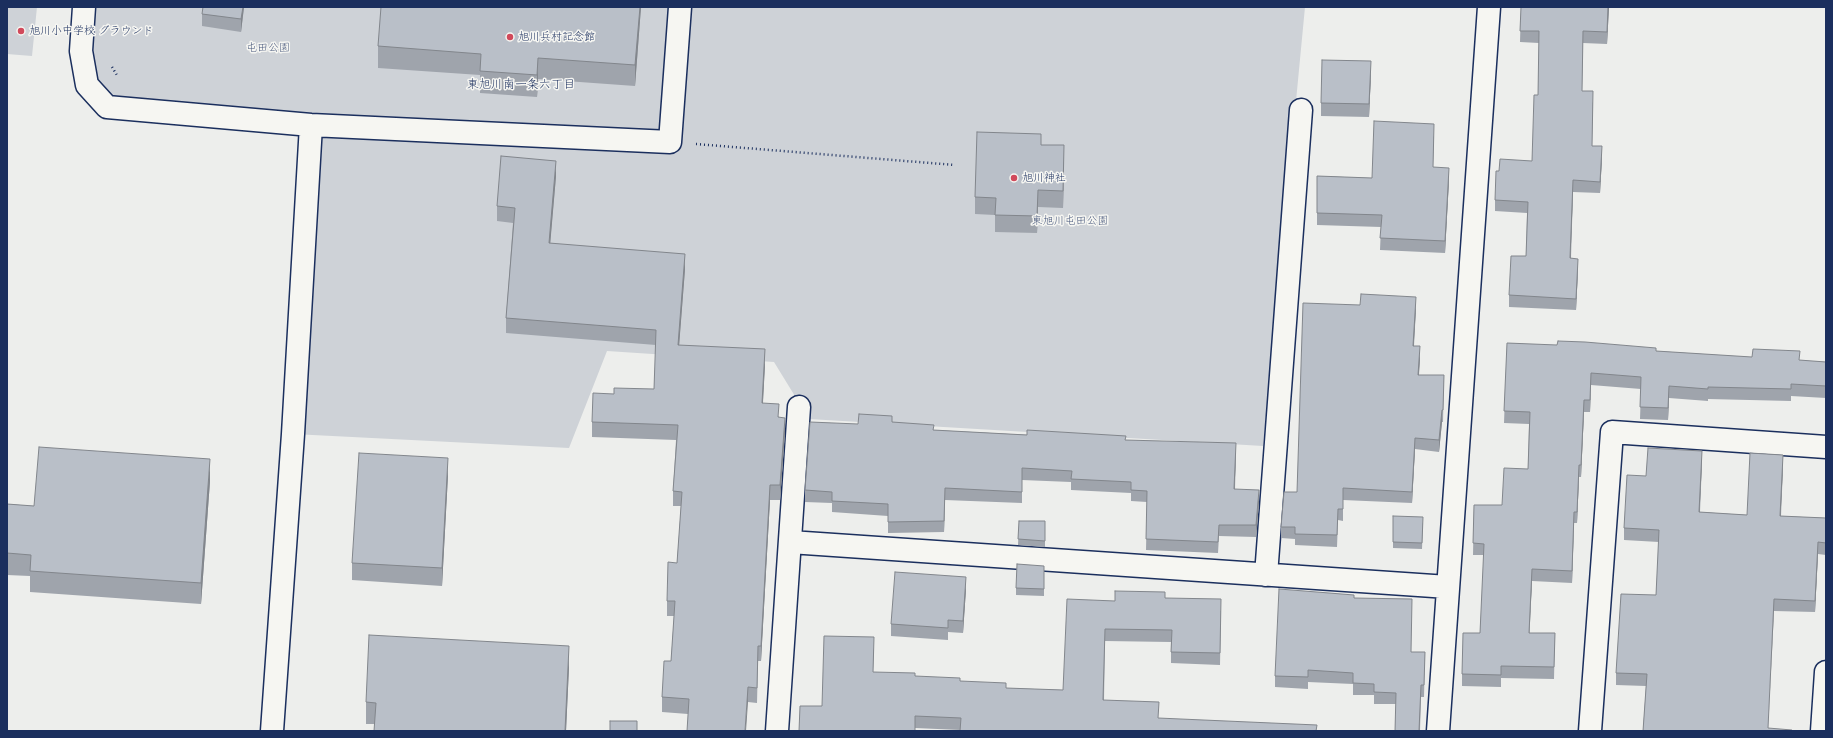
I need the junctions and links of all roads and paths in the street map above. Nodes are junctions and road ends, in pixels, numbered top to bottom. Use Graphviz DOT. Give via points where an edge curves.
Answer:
graph roads {
  1 [pos="84,7"];
  2 [pos="680,7"];
  3 [pos="1489,7"];
  4 [pos="111,65"];
  5 [pos="122,83"];
  6 [pos="1301,110"];
  7 [pos="311,124"];
  8 [pos="670,142"];
  9 [pos="955,165"];
  10 [pos="799,407"];
  11 [pos="1826,447"];
  12 [pos="790,542"];
  13 [pos="1266,575"];
  14 [pos="1448,587"];
  15 [pos="1826,672"];
  16 [pos="272,731"];
  17 [pos="777,731"];
  18 [pos="1438,731"];
  19 [pos="1590,731"];
  20 [pos="1822,731"];
  1 -- 7 [label="street" via="81,51 87,85 107,107"];
  2 -- 8 [label="street"];
  3 -- 14 [label="street"];
  4 -- 5 [label="path"];
  6 -- 13 [label="street"];
  7 -- 8 [label="street"];
  7 -- 16 [label="street"];
  8 -- 9 [label="path"];
  10 -- 12 [label="street"];
  11 -- 19 [label="street" via="1612,432"];
  12 -- 13 [label="street"];
  12 -- 17 [label="street"];
  13 -- 14 [label="street"];
  14 -- 18 [label="street"];
  15 -- 20 [label="street"];
}
